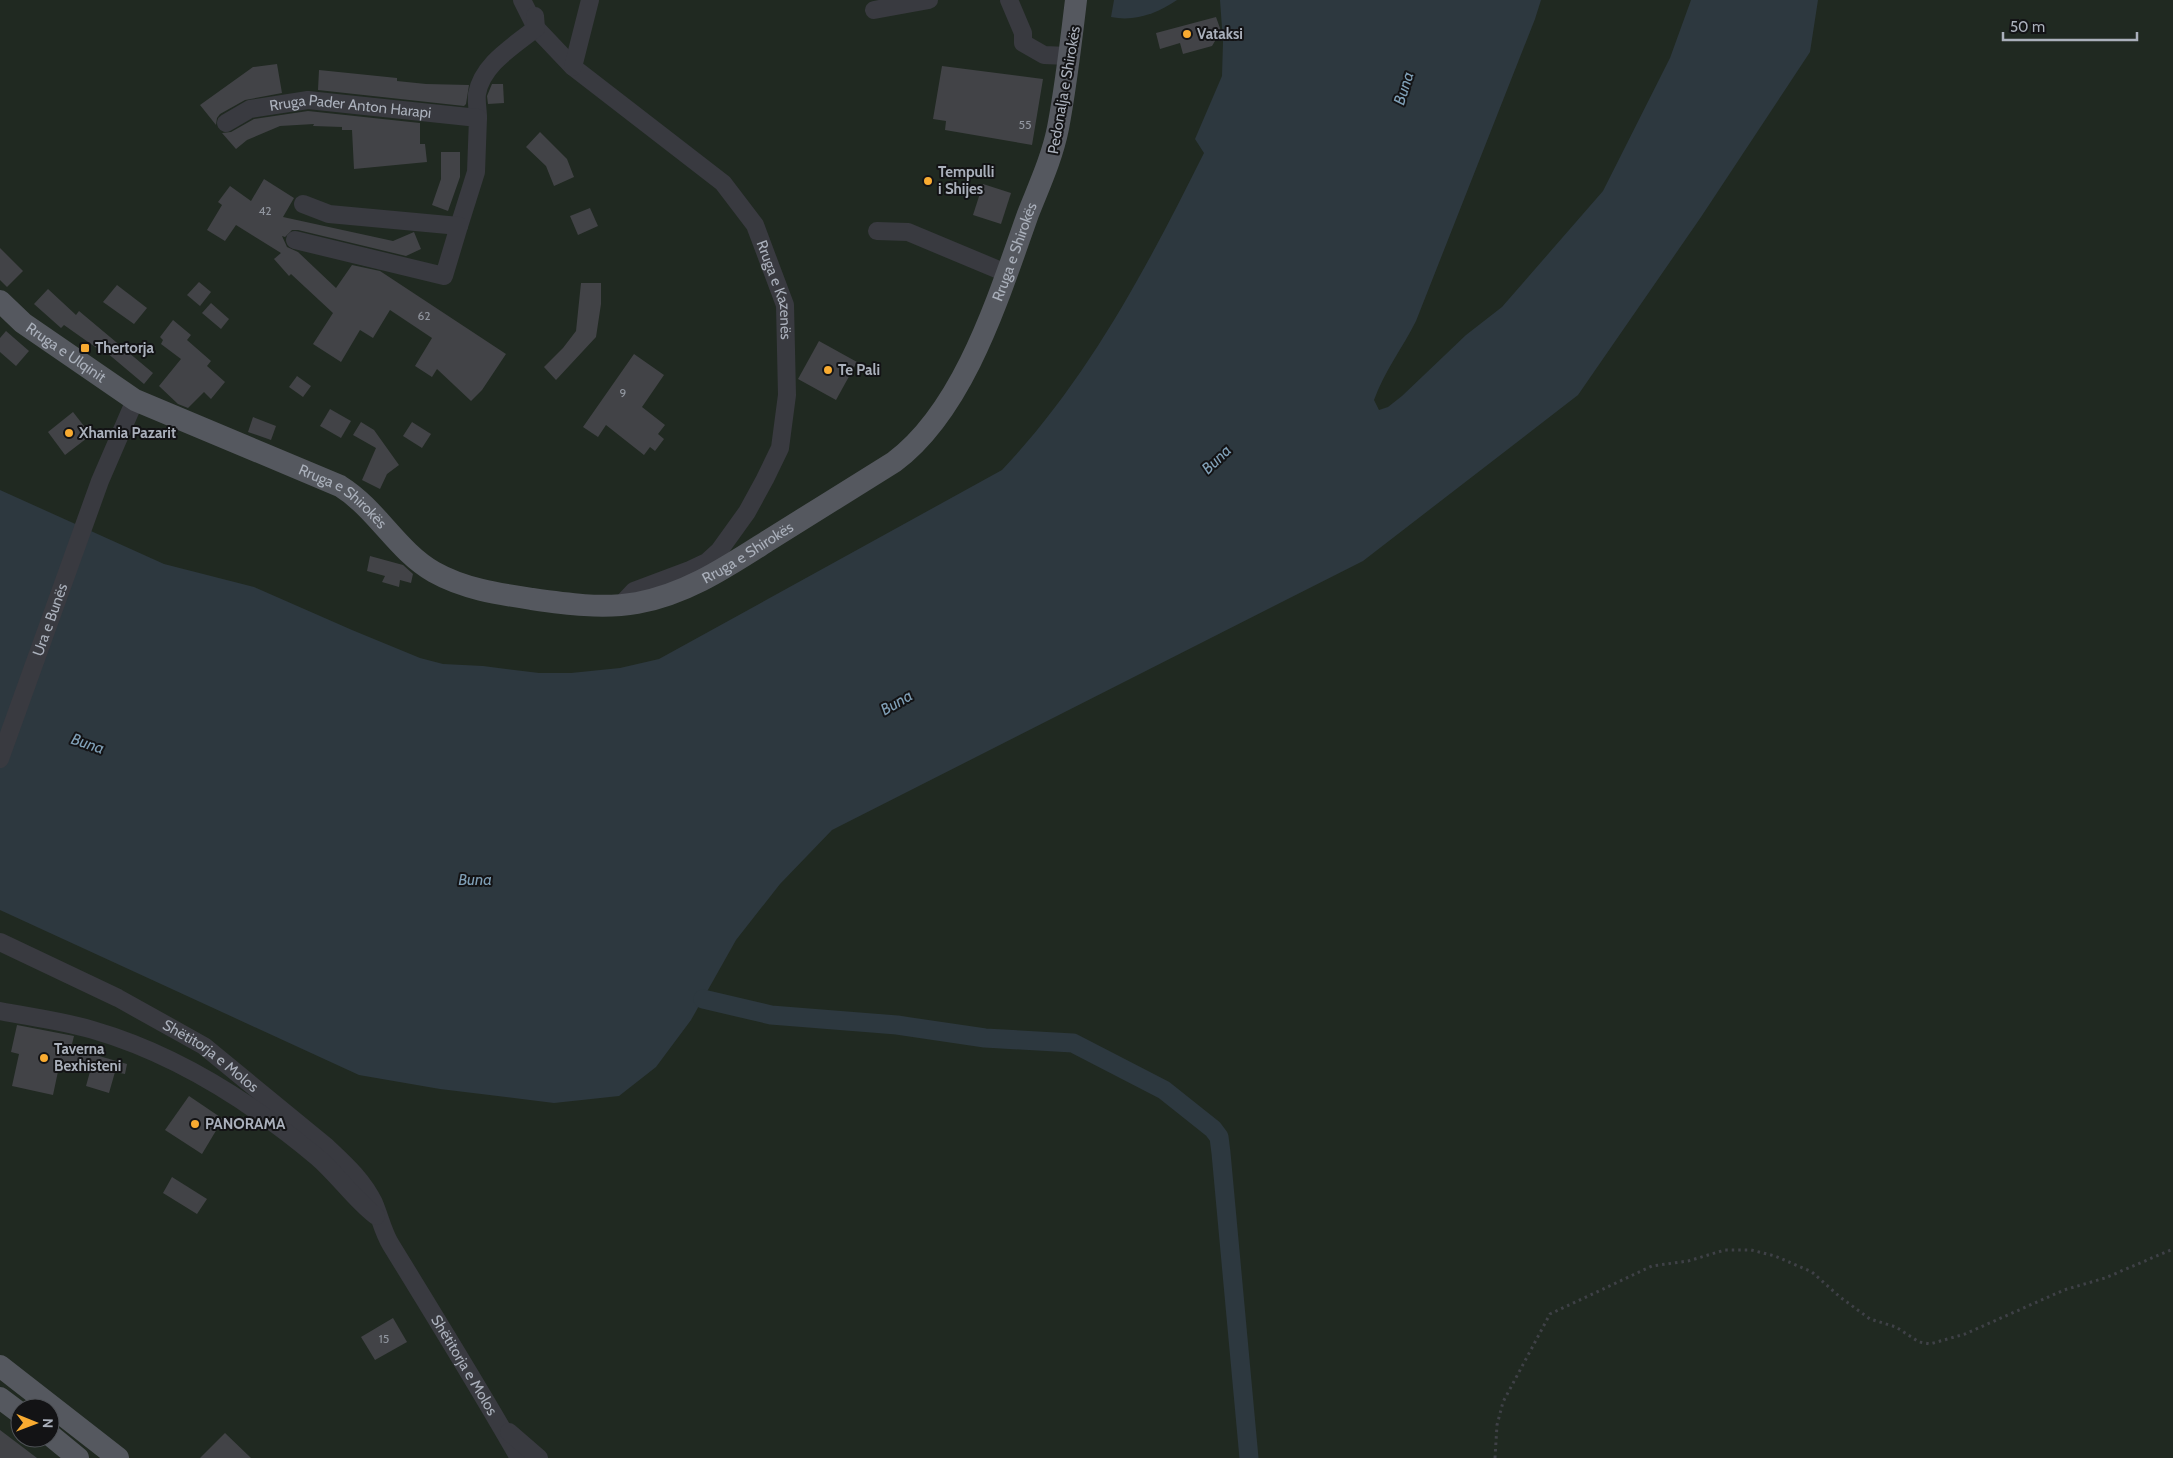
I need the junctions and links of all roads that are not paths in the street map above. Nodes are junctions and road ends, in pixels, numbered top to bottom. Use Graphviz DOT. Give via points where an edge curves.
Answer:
graph roads {
  1 [pos="522,0"];
  2 [pos="533,0"];
  3 [pos="590,0"];
  4 [pos="929,0"];
  5 [pos="1008,0"];
  6 [pos="1076,0"];
  7 [pos="874,10"];
  8 [pos="536,28"];
  9 [pos="1068,56"];
  10 [pos="572,67"];
  11 [pos="478,118"];
  12 [pos="226,123"];
  13 [pos="303,204"];
  14 [pos="459,226"];
  15 [pos="877,231"];
  16 [pos="295,240"];
  17 [pos="1006,273"];
  18 [pos="0,301"];
  19 [pos="135,400"];
  20 [pos="620,606"];
  21 [pos="0,759"];
  22 [pos="0,942"];
  23 [pos="0,1012"];
  24 [pos="380,1219"];
  25 [pos="0,1366"];
  26 [pos="499,1423"];
  27 [pos="60,1443"];
  28 [pos="78,1458"];
  29 [pos="118,1458"];
  30 [pos="519,1458"];
  31 [pos="539,1458"];
  1 -- 8 [label="street, Rruga e Kazenës"];
  2 -- 8 [label="street"];
  3 -- 10 [label="street"];
  4 -- 7 [label="street"];
  5 -- 9 [label="street" via="1023,33 1023,43 1044,55"];
  6 -- 9 [label="main road, Rruga e Shirokës"];
  8 -- 10 [label="street, Rruga e Kazenës"];
  8 -- 11 [label="street" via="488,67 476,96"];
  9 -- 17 [label="main road, Rruga e Shirokës" via="1054,142"];
  10 -- 20 [label="street, Rruga e Kazenës" via="723,183 756,225 785,305 787,395 780,448 756,495 734,531 706,562 634,591"];
  11 -- 12 [label="street, Rruga Pader Anton Harapi" via="308,100 250,109"];
  11 -- 14 [label="street" via="476,172"];
  13 -- 14 [label="street" via="329,214"];
  14 -- 16 [label="street" via="444,276"];
  15 -- 17 [label="street" via="908,232"];
  17 -- 20 [label="main road, Rruga e Shirokës" via="985,330 967,366 935,420 907,452 705,580 662,597"];
  18 -- 19 [label="main road, Rruga e Ulqinit" via="23,324"];
  19 -- 20 [label="main road, Rruga e Shirokës" via="340,486 367,507 413,558 446,578 466,586 520,597 590,606"];
  19 -- 21 [label="street, Ura e Bunës" via="100,481"];
  22 -- 24 [label="street, Shëtitorja e Molos" via="118,998 204,1046 359,1178"];
  23 -- 24 [label="street, Shëtitorja e Molos" via="116,1037 204,1077 256,1110 318,1158 363,1206"];
  24 -- 26 [label="street, Shëtitorja e Molos" via="384,1235"];
  25 -- 29 [label="main road"];
  26 -- 30 [label="street, Shëtitorja e Molos"];
  26 -- 31 [label="street"];
  27 -- 28 [label="main road"];
}
